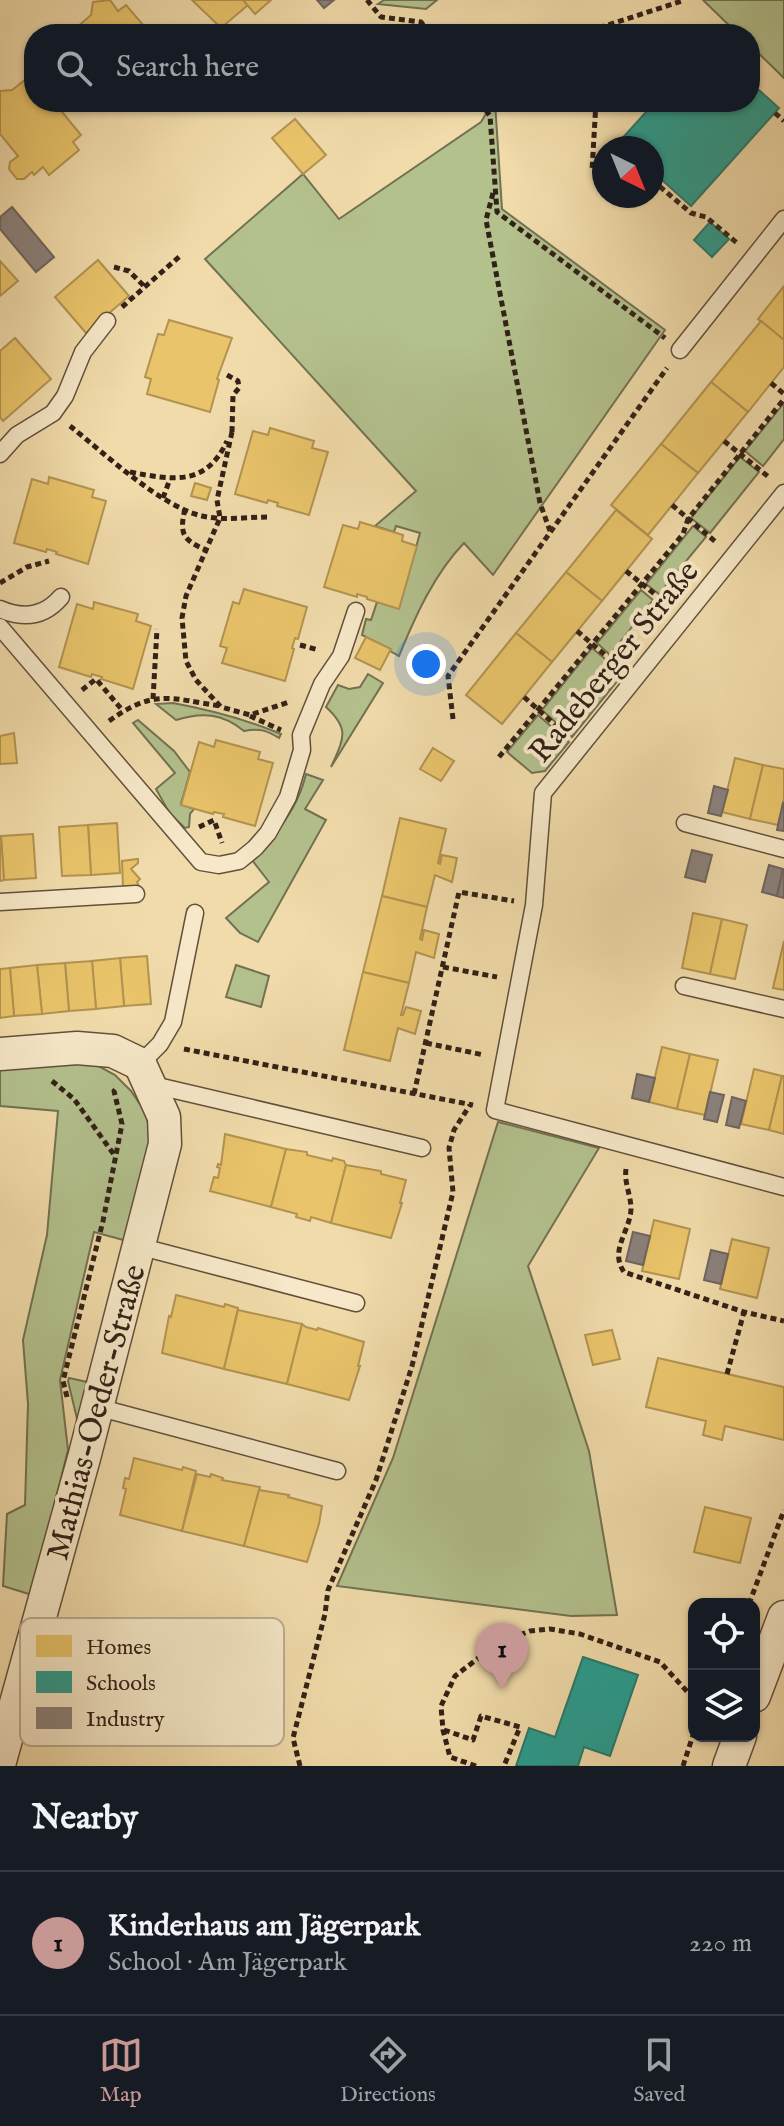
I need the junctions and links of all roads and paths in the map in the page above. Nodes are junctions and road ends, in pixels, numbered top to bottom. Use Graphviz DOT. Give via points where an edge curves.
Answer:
graph roads {
  1 [pos="367,0"];
  2 [pos="682,1"];
  3 [pos="422,24"];
  4 [pos="611,24"];
  5 [pos="487,112"];
  6 [pos="595,112"];
  7 [pos="775,113"];
  8 [pos="784,121"];
  9 [pos="594,136"];
  10 [pos="494,190"];
  11 [pos="664,190"];
  12 [pos="784,219"];
  13 [pos="180,256"];
  14 [pos="752,257"];
  15 [pos="114,267"];
  16 [pos="145,287"];
  17 [pos="107,321"];
  18 [pos="680,350"];
  19 [pos="227,375"];
  20 [pos="771,383"];
  21 [pos="784,396"];
  22 [pos="53,413"];
  23 [pos="232,432"];
  24 [pos="724,441"];
  25 [pos="740,453"];
  26 [pos="0,454"];
  27 [pos="129,472"];
  28 [pos="170,479"];
  29 [pos="778,486"];
  30 [pos="163,498"];
  31 [pos="672,505"];
  32 [pos="185,509"];
  33 [pos="269,517"];
  34 [pos="220,518"];
  35 [pos="688,519"];
  36 [pos="551,532"];
  37 [pos="207,550"];
  38 [pos="733,556"];
  39 [pos="49,561"];
  40 [pos="626,571"];
  41 [pos="0,583"];
  42 [pos="642,584"];
  43 [pos="61,597"];
  44 [pos="0,609"];
  45 [pos="356,611"];
  46 [pos="684,617"];
  47 [pos="0,627"];
  48 [pos="157,629"];
  49 [pos="577,631"];
  50 [pos="592,644"];
  51 [pos="617,665"];
  52 [pos="320,690"];
  53 [pos="524,697"];
  54 [pos="153,699"];
  55 [pos="65,705"];
  56 [pos="221,707"];
  57 [pos="538,710"];
  58 [pos="123,711"];
  59 [pos="453,719"];
  60 [pos="555,725"];
  61 [pos="90,735"];
  62 [pos="499,757"];
  63 [pos="685,823"];
  64 [pos="784,849"];
  65 [pos="136,894"];
  66 [pos="511,901"];
  67 [pos="0,902"];
  68 [pos="195,913"];
  69 [pos="443,967"];
  70 [pos="495,976"];
  71 [pos="684,986"];
  72 [pos="784,1009"];
  73 [pos="426,1043"];
  74 [pos="462,1051"];
  75 [pos="0,1054"];
  76 [pos="150,1064"];
  77 [pos="44,1078"];
  78 [pos="414,1094"];
  79 [pos="461,1103"];
  80 [pos="471,1105"];
  81 [pos="629,1146"];
  82 [pos="422,1148"];
  83 [pos="116,1157"];
  84 [pos="784,1187"];
  85 [pos="138,1246"];
  86 [pos="356,1303"];
  87 [pos="744,1312"];
  88 [pos="784,1321"];
  89 [pos="727,1374"];
  90 [pos="97,1407"];
  91 [pos="84,1458"];
  92 [pos="337,1471"];
  93 [pos="784,1510"];
  94 [pos="751,1598"];
  95 [pos="40,1618"];
  96 [pos="783,1620"];
  97 [pos="760,1680"];
  98 [pos="20,1689"];
  99 [pos="688,1692"];
  100 [pos="443,1730"];
  101 [pos="691,1742"];
  102 [pos="738,1742"];
  103 [pos="0,1761"];
  104 [pos="300,1766"];
  105 [pos="476,1766"];
  106 [pos="504,1766"];
  107 [pos="683,1766"];
  108 [pos="729,1766"];
  1 -- 3 [label="path" via="381,17"];
  2 -- 4 [label="path"];
  5 -- 10 [label="path"];
  6 -- 9 [label="path"];
  7 -- 8 [label="path"];
  10 -- 18 [label="path" via="497,212"];
  10 -- 36 [label="path" via="486,220 540,503"];
  11 -- 14 [label="path" via="691,213 706,217"];
  12 -- 14 [label="lane"];
  13 -- 16 [label="path"];
  14 -- 18 [label="lane"];
  15 -- 16 [label="path" via="129,271"];
  16 -- 17 [label="path"];
  17 -- 22 [label="lane" via="83,352"];
  18 -- 36 [label="path"];
  19 -- 23 [label="path" via="238,381 239,388 233,395"];
  20 -- 21 [label="path"];
  21 -- 25 [label="path"];
  22 -- 26 [label="lane" via="17,435"];
  22 -- 27 [label="path"];
  23 -- 28 [label="path" via="208,466 190,477"];
  23 -- 34 [label="path" via="217,500"];
  24 -- 25 [label="path"];
  25 -- 29 [label="path"];
  25 -- 35 [label="path"];
  27 -- 28 [label="path"];
  27 -- 30 [label="path"];
  28 -- 30 [label="path"];
  29 -- 38 [label="lane, Radeberger Straße"];
  30 -- 32 [label="path"];
  31 -- 35 [label="path"];
  32 -- 34 [label="path"];
  32 -- 37 [label="path" via="184,535"];
  33 -- 34 [label="path"];
  34 -- 37 [label="path"];
  35 -- 38 [label="path"];
  35 -- 42 [label="path" via="683,534"];
  36 -- 59 [label="path" via="448,676"];
  37 -- 56 [label="path" via="186,596 183,641 196,680"];
  38 -- 46 [label="lane, Radeberger Straße"];
  39 -- 41 [label="path"];
  40 -- 42 [label="path"];
  42 -- 46 [label="path"];
  42 -- 50 [label="path"];
  43 -- 44 [label="lane" via="34,615"];
  45 -- 52 [label="lane" via="341,656"];
  46 -- 81 [label="lane, Radeberger Straße" via="543,793 534,905 495,1110"];
  47 -- 55 [label="lane"];
  48 -- 54 [label="path"];
  49 -- 50 [label="path"];
  50 -- 51 [label="path"];
  50 -- 57 [label="path"];
  52 -- 56 [label="path" via="250,715"];
  52 -- 61 [label="lane" via="301,735 302,750 288,797 268,833 239,861 219,865 201,862"];
  53 -- 57 [label="path"];
  54 -- 56 [label="path"];
  54 -- 58 [label="path"];
  55 -- 58 [label="path" via="96,679"];
  55 -- 61 [label="lane"];
  57 -- 60 [label="path"];
  57 -- 62 [label="path"];
  58 -- 61 [label="path"];
  63 -- 64 [label="lane"];
  65 -- 67 [label="lane"];
  66 -- 69 [label="path" via="459,892"];
  68 -- 76 [label="lane" via="173,1022"];
  69 -- 70 [label="path"];
  69 -- 73 [label="path"];
  71 -- 72 [label="lane"];
  73 -- 74 [label="path"];
  73 -- 78 [label="path"];
  75 -- 76 [label="street" via="77,1048 113,1051"];
  76 -- 78 [label="path"];
  76 -- 82 [label="lane"];
  76 -- 83 [label="path" via="114,1091 122,1124"];
  76 -- 85 [label="street, Mathias-Oeder-Straße" via="165,1144"];
  77 -- 83 [label="path" via="74,1099"];
  78 -- 79 [label="path"];
  80 -- 104 [label="path" via="449,1148 453,1192 412,1366 376,1480 328,1590 293,1738"];
  81 -- 84 [label="lane, Radeberger Straße"];
  81 -- 87 [label="path" via="625,1179 631,1210 618,1264 624,1272"];
  83 -- 91 [label="path" via="63,1381"];
  85 -- 86 [label="lane"];
  85 -- 90 [label="street, Mathias-Oeder-Straße"];
  87 -- 88 [label="path"];
  87 -- 89 [label="path"];
  90 -- 91 [label="street, Mathias-Oeder-Straße"];
  90 -- 92 [label="lane"];
  91 -- 95 [label="street, Mathias-Oeder-Straße"];
  93 -- 94 [label="path"];
  96 -- 97 [label="street"];
  98 -- 103 [label="street, Mathias-Oeder-Straße"];
  99 -- 100 [label="path" via="660,1662 580,1634 530,1631 498,1643 455,1676 441,1706"];
  100 -- 105 [label="path" via="450,1757"];
  100 -- 106 [label="path" via="473,1740 481,1716 520,1727"];
  101 -- 107 [label="path"];
  102 -- 108 [label="street"];
}
